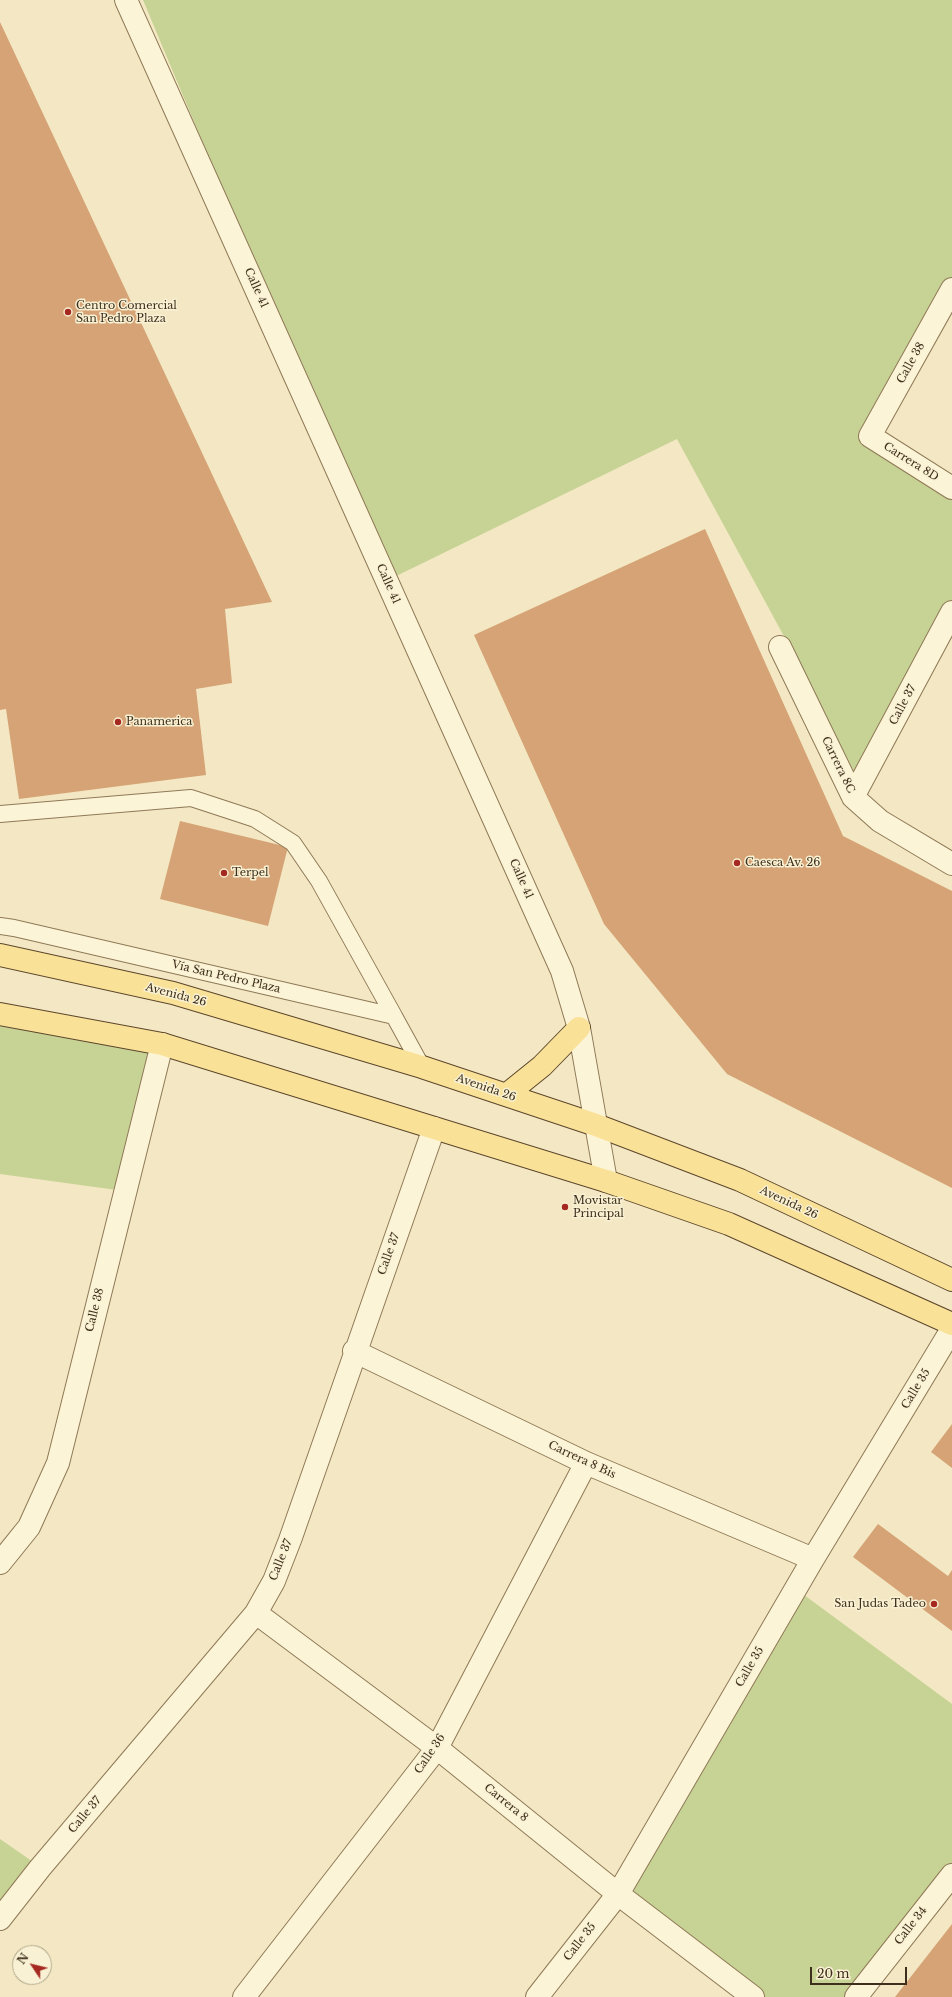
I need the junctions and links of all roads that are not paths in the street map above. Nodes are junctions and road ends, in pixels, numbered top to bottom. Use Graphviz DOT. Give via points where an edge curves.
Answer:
graph roads {
  1 [pos="126,0"];
  2 [pos="952,289"];
  3 [pos="870,436"];
  4 [pos="952,488"];
  5 [pos="952,612"];
  6 [pos="780,647"];
  7 [pos="853,798"];
  8 [pos="0,814"];
  9 [pos="952,864"];
  10 [pos="0,926"];
  11 [pos="0,955"];
  12 [pos="0,1014"];
  13 [pos="394,1016"];
  14 [pos="579,1028"];
  15 [pos="162,1044"];
  16 [pos="422,1067"];
  17 [pos="506,1095"];
  18 [pos="596,1125"];
  19 [pos="434,1128"];
  20 [pos="606,1181"];
  21 [pos="952,1280"];
  22 [pos="952,1324"];
  23 [pos="952,1329"];
  24 [pos="354,1351"];
  25 [pos="586,1463"];
  26 [pos="813,1559"];
  27 [pos="0,1563"];
  28 [pos="256,1613"];
  29 [pos="437,1748"];
  30 [pos="952,1875"];
  31 [pos="618,1894"];
  32 [pos="0,1919"];
  33 [pos="244,1997"];
  34 [pos="536,1997"];
  35 [pos="753,1997"];
  36 [pos="856,1997"];
  1 -- 14 [label="street, Calle 41" via="562,971"];
  2 -- 3 [label="street, Calle 38"];
  3 -- 4 [label="street, Carrera 8D"];
  5 -- 7 [label="street, Calle 37"];
  6 -- 7 [label="street, Carrera 8C"];
  7 -- 9 [label="street, Carrera 8C" via="880,821"];
  8 -- 13 [label="lane" via="191,798 255,819 293,843 319,881"];
  10 -- 13 [label="lane, Vía San Pedro Plaza"];
  11 -- 16 [label="main road, Avenida 26" via="173,994"];
  12 -- 15 [label="main road"];
  13 -- 16 [label="lane"];
  14 -- 17 [label="main road" via="542,1066"];
  14 -- 18 [label="street, Calle 41"];
  15 -- 19 [label="main road"];
  15 -- 27 [label="street, Calle 38" via="58,1463 29,1527"];
  16 -- 17 [label="main road, Avenida 26"];
  17 -- 18 [label="main road, Avenida 26"];
  18 -- 20 [label="street, Calle 41"];
  18 -- 21 [label="main road, Avenida 26" via="740,1180"];
  19 -- 20 [label="main road"];
  19 -- 24 [label="street, Calle 37"];
  20 -- 22 [label="main road" via="729,1224"];
  23 -- 26 [label="street, Calle 35"];
  24 -- 25 [label="street, Carrera 8 Bis"];
  24 -- 28 [label="street, Calle 37" via="290,1540 274,1581"];
  25 -- 26 [label="street, Carrera 8 Bis"];
  25 -- 29 [label="street, Calle 36"];
  26 -- 31 [label="street, Calle 35"];
  28 -- 29 [label="street, Carrera 8"];
  28 -- 32 [label="street, Calle 37" via="40,1868"];
  29 -- 31 [label="street, Carrera 8"];
  29 -- 33 [label="street, Calle 36"];
  30 -- 36 [label="street, Calle 34"];
  31 -- 34 [label="street, Calle 35"];
  31 -- 35 [label="street, Carrera 8"];
}
